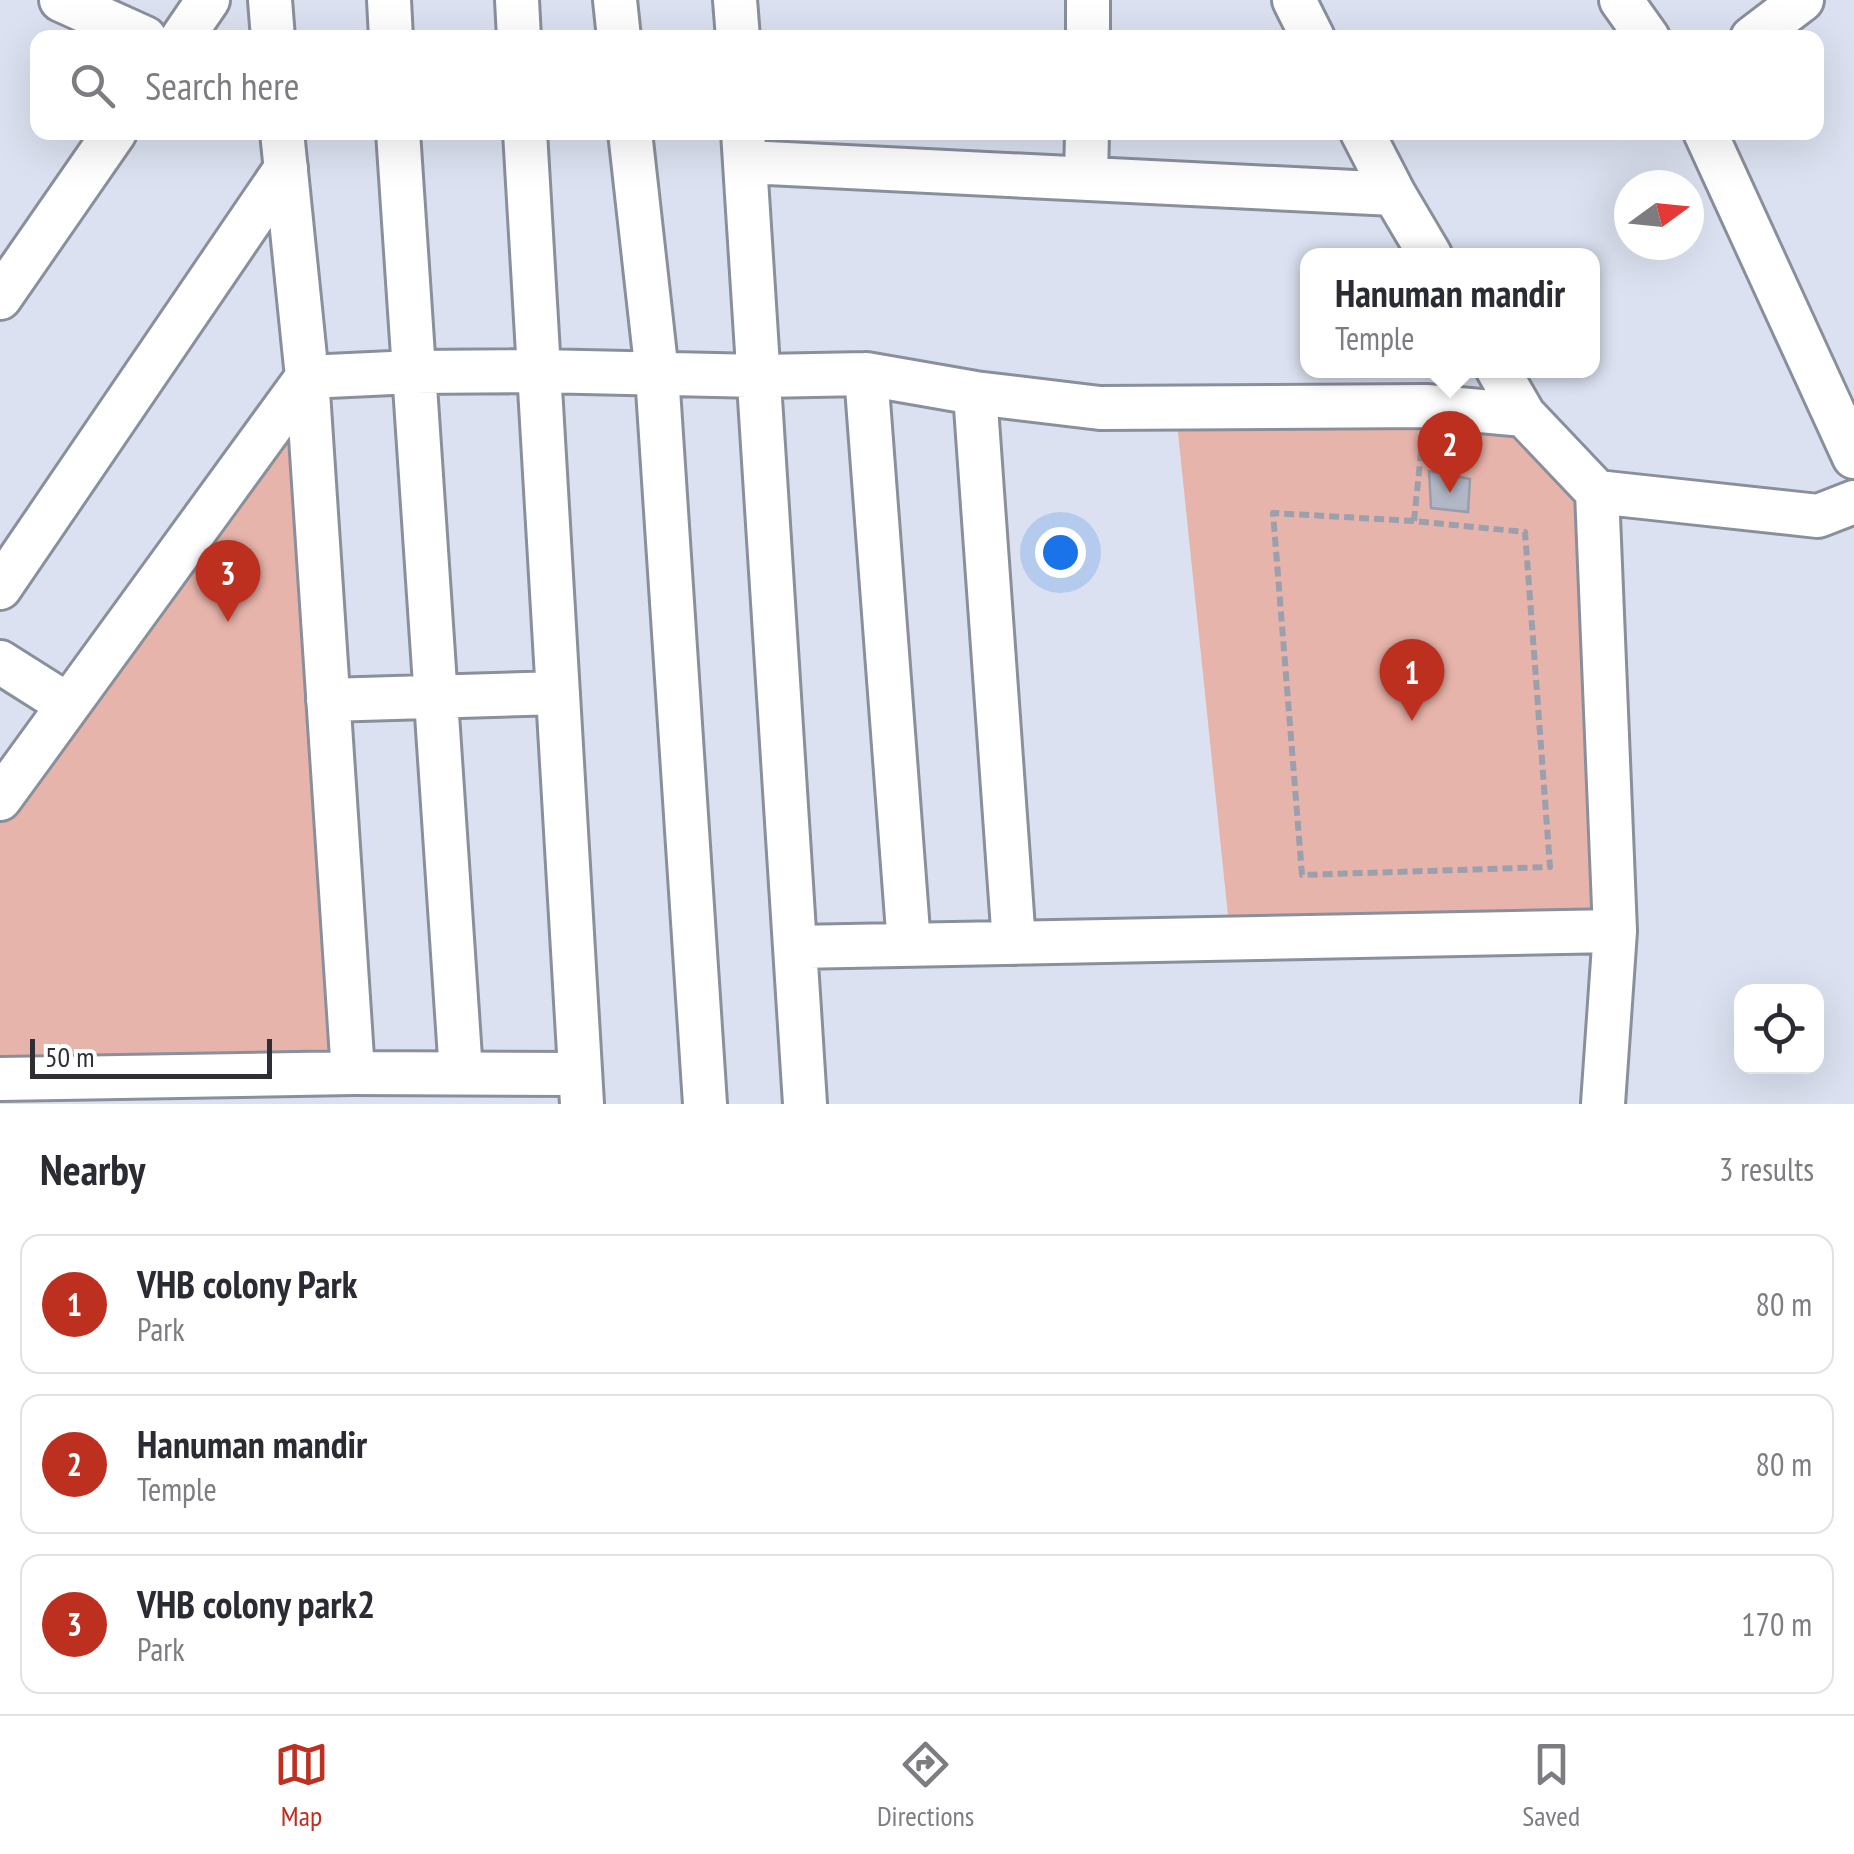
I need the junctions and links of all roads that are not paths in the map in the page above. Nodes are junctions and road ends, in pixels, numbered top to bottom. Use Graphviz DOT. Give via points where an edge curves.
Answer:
graph roads {
  1 [pos="61,0"];
  2 [pos="208,0"];
  3 [pos="270,0"];
  4 [pos="389,0"];
  5 [pos="517,0"];
  6 [pos="615,0"];
  7 [pos="736,0"];
  8 [pos="1088,0"];
  9 [pos="1294,0"];
  10 [pos="1621,0"];
  11 [pos="1802,0"];
  12 [pos="127,30"];
  13 [pos="187,30"];
  14 [pos="272,30"];
  15 [pos="391,30"];
  16 [pos="519,30"];
  17 [pos="618,30"];
  18 [pos="738,30"];
  19 [pos="1088,30"];
  20 [pos="1309,30"];
  21 [pos="1642,30"];
  22 [pos="1763,30"];
  23 [pos="110,140"];
  24 [pos="399,140"];
  25 [pos="525,140"];
  26 [pos="631,140"];
  27 [pos="1086,140"];
  28 [pos="1366,140"];
  29 [pos="1709,140"];
  30 [pos="744,148"];
  31 [pos="284,150"];
  32 [pos="1086,179"];
  33 [pos="1394,194"];
  34 [pos="1425,248"];
  35 [pos="6,280"];
  36 [pos="538,371"];
  37 [pos="414,372"];
  38 [pos="657,374"];
  39 [pos="866,374"];
  40 [pos="759,376"];
  41 [pos="307,377"];
  42 [pos="1503,378"];
  43 [pos="975,394"];
  44 [pos="1524,414"];
  45 [pos="1854,457"];
  46 [pos="1597,492"];
  47 [pos="1854,502"];
  48 [pos="0,588"];
  49 [pos="0,662"];
  50 [pos="558,693"];
  51 [pos="436,698"];
  52 [pos="328,700"];
  53 [pos="68,705"];
  54 [pos="0,799"];
  55 [pos="1615,931"];
  56 [pos="1014,943"];
  57 [pos="909,945"];
  58 [pos="795,947"];
  59 [pos="353,1072"];
  60 [pos="461,1073"];
  61 [pos="0,1079"];
  62 [pos="581,1089"];
  63 [pos="51,1091"];
  64 [pos="705,1104"];
  65 [pos="804,1104"];
  66 [pos="1603,1104"];
  1 -- 12 [label="street"];
  2 -- 13 [label="street"];
  3 -- 14 [label="street"];
  4 -- 15 [label="street"];
  5 -- 16 [label="street"];
  6 -- 17 [label="street"];
  7 -- 18 [label="street"];
  8 -- 19 [label="street"];
  9 -- 20 [label="street"];
  10 -- 21 [label="street"];
  11 -- 22 [label="street"];
  23 -- 35 [label="street"];
  24 -- 37 [label="street"];
  25 -- 36 [label="street"];
  26 -- 38 [label="street"];
  27 -- 32 [label="street"];
  28 -- 33 [label="street"];
  29 -- 45 [label="street"];
  30 -- 32 [label="street"];
  30 -- 40 [label="street"];
  31 -- 41 [label="street"];
  31 -- 48 [label="street"];
  32 -- 33 [label="street"];
  33 -- 34 [label="street"];
  36 -- 37 [label="street"];
  36 -- 38 [label="street"];
  36 -- 50 [label="street"];
  37 -- 41 [label="street"];
  37 -- 51 [label="street"];
  38 -- 40 [label="street"];
  38 -- 64 [label="street"];
  39 -- 40 [label="street"];
  39 -- 43 [label="street"];
  39 -- 57 [label="street"];
  40 -- 58 [label="street"];
  41 -- 52 [label="street"];
  41 -- 53 [label="street"];
  42 -- 44 [label="street"];
  43 -- 44 [label="street" via="1100,408 1426,406"];
  43 -- 56 [label="street"];
  44 -- 46 [label="street"];
  46 -- 47 [label="street" via="1818,516"];
  46 -- 55 [label="street"];
  49 -- 53 [label="street"];
  50 -- 51 [label="street"];
  50 -- 62 [label="street"];
  51 -- 52 [label="street"];
  51 -- 60 [label="street"];
  52 -- 59 [label="street"];
  53 -- 54 [label="street"];
  55 -- 56 [label="street"];
  55 -- 66 [label="street"];
  56 -- 57 [label="street"];
  57 -- 58 [label="street"];
  58 -- 65 [label="street"];
  59 -- 60 [label="street"];
  59 -- 63 [label="street"];
  60 -- 62 [label="street"];
  61 -- 63 [label="street"];
}
